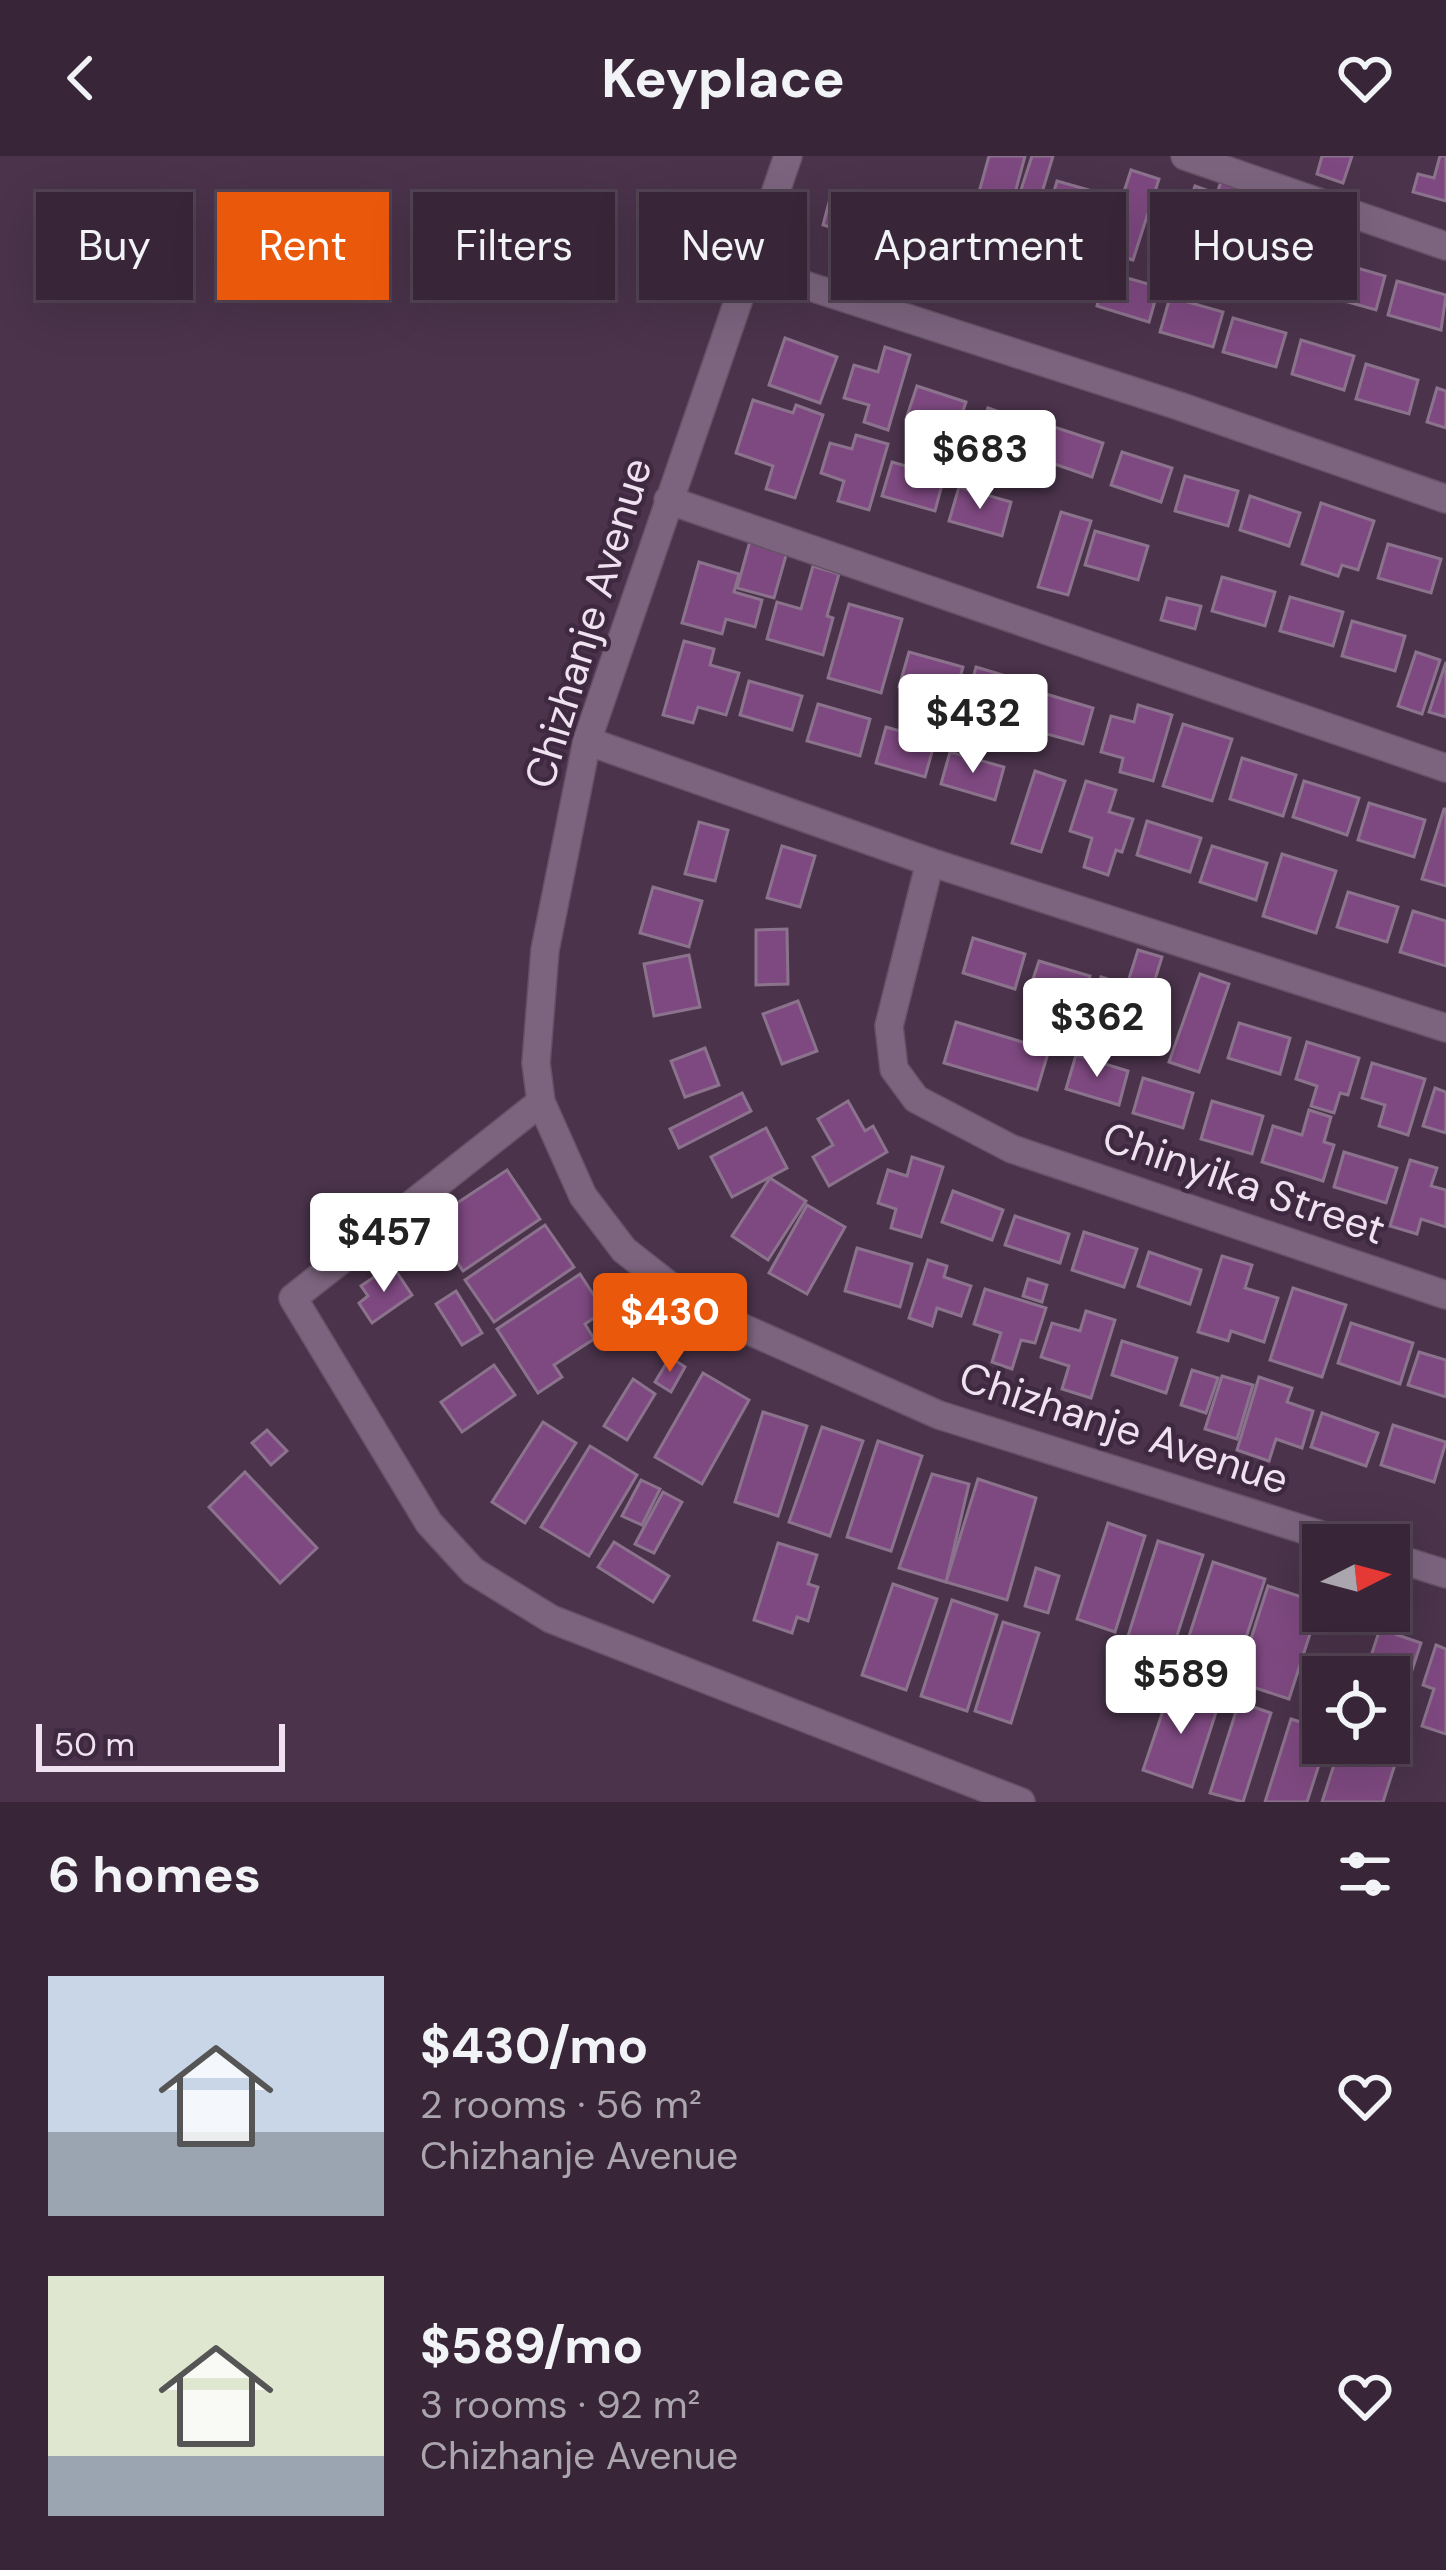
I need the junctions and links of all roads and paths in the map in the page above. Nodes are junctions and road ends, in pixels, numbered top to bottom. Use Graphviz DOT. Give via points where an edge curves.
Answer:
graph roads {
  1 [pos="788,156"];
  2 [pos="1185,156"];
  3 [pos="775,192"];
  4 [pos="1446,246"];
  5 [pos="807,286"];
  6 [pos="738,300"];
  7 [pos="668,500"];
  8 [pos="1446,500"];
  9 [pos="587,741"];
  10 [pos="1446,768"];
  11 [pos="930,862"];
  12 [pos="1446,1028"];
  13 [pos="541,1102"];
  14 [pos="1446,1295"];
  15 [pos="1302,1529"];
  16 [pos="1410,1563"];
  17 [pos="1446,1574"];
  18 [pos="1021,1802"];
  1 -- 3 [label="street, Chizhanje Avenue"];
  2 -- 4 [label="street"];
  5 -- 8 [label="street"];
  6 -- 7 [label="street, Chizhanje Avenue"];
  7 -- 9 [label="street, Chizhanje Avenue"];
  7 -- 10 [label="street"];
  9 -- 11 [label="street"];
  9 -- 13 [label="street, Chizhanje Avenue" via="545,950 536,1063"];
  11 -- 12 [label="street"];
  11 -- 14 [label="street, Chinyika Street" via="889,1027 894,1069 916,1099 1012,1149"];
  13 -- 15 [label="street, Chizhanje Avenue" via="583,1196 623,1250 698,1308 939,1415"];
  13 -- 18 [label="street" via="293,1298 429,1523 472,1571 551,1619"];
  16 -- 17 [label="street"];
}
